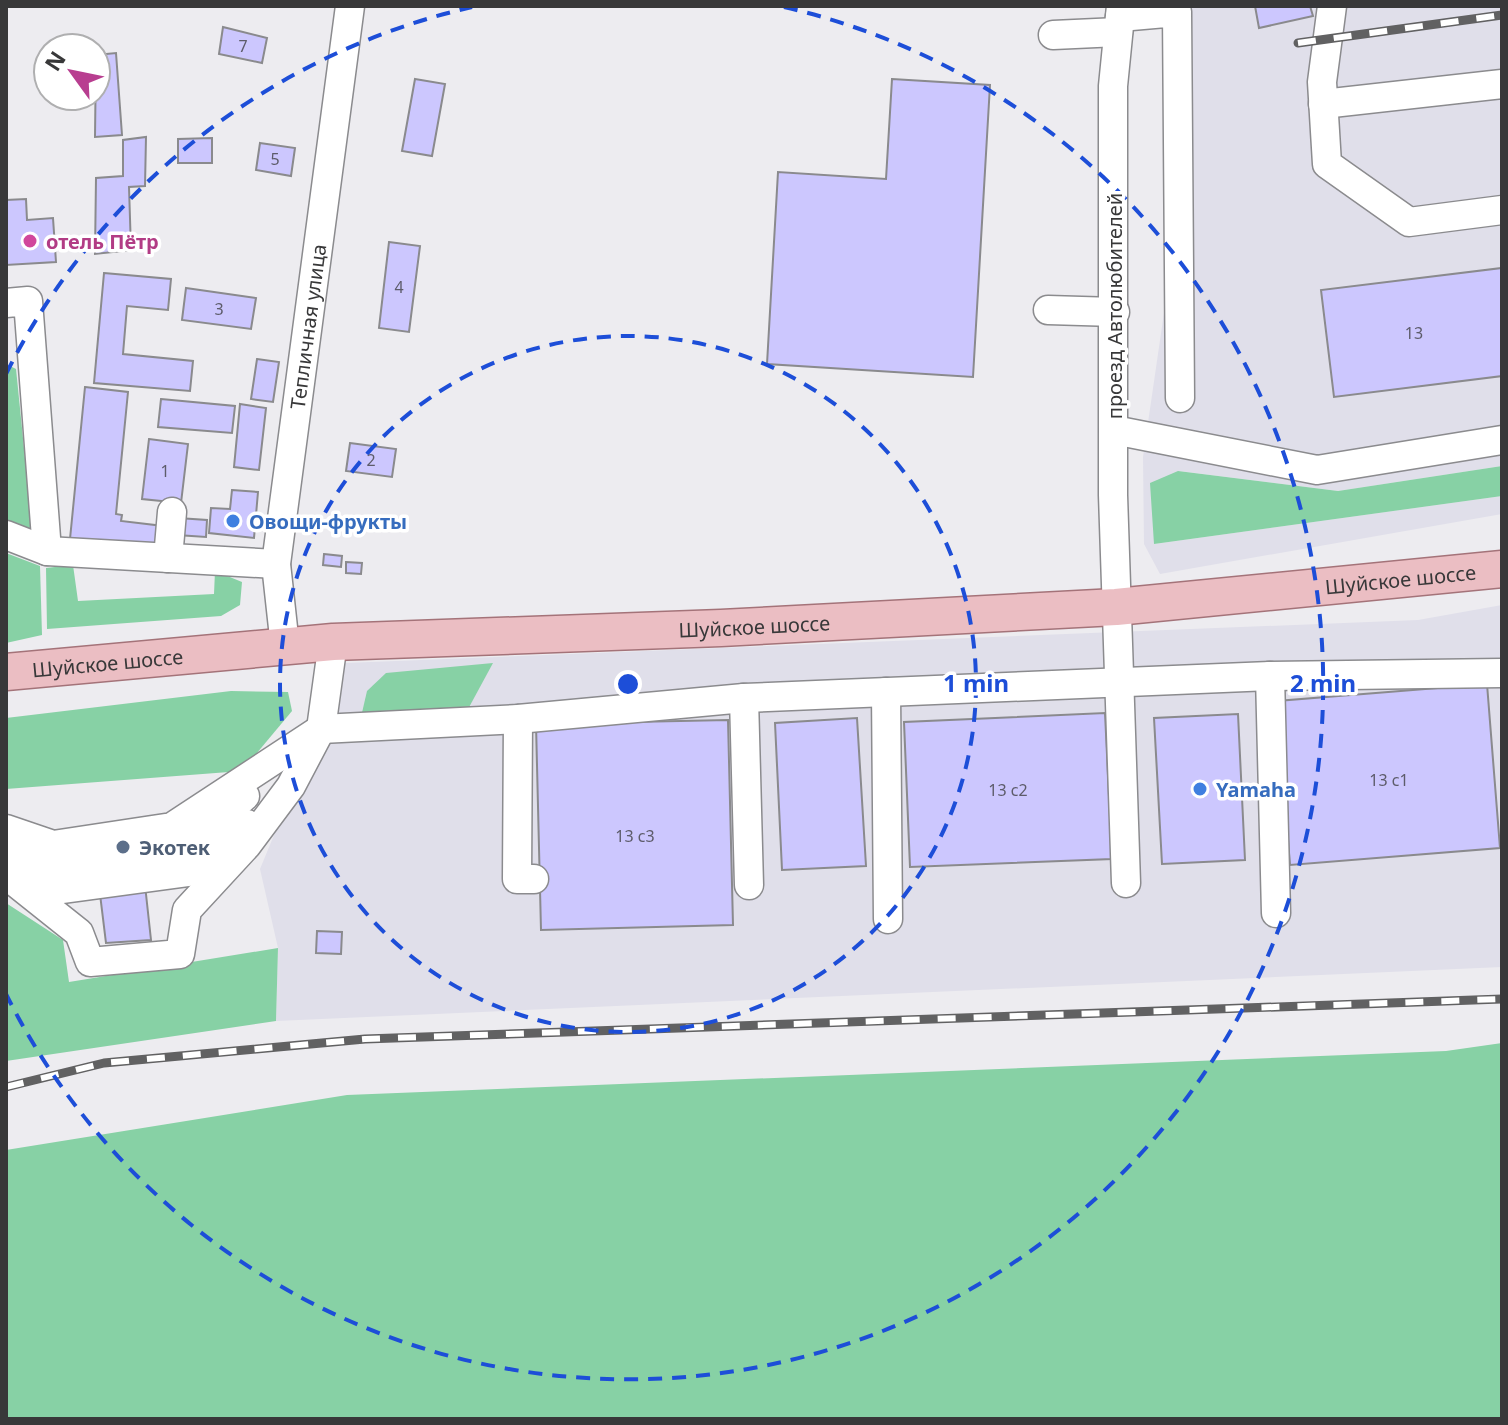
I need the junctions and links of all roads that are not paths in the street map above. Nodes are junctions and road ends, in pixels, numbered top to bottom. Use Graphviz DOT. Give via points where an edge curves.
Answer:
graph roads {
  1 [pos="350,6"];
  2 [pos="1332,6"];
  3 [pos="1120,18"];
  4 [pos="1053,35"];
  5 [pos="1502,84"];
  6 [pos="1323,104"];
  7 [pos="1502,210"];
  8 [pos="6,303"];
  9 [pos="1048,310"];
  10 [pos="1115,312"];
  11 [pos="1180,398"];
  12 [pos="1114,430"];
  13 [pos="1502,440"];
  14 [pos="172,512"];
  15 [pos="6,535"];
  16 [pos="47,551"];
  17 [pos="168,558"];
  18 [pos="276,564"];
  19 [pos="1502,569"];
  20 [pos="1116,607"];
  21 [pos="333,642"];
  22 [pos="285,646"];
  23 [pos="6,672"];
  24 [pos="1502,673"];
  25 [pos="1270,676"];
  26 [pos="1119,682"];
  27 [pos="886,692"];
  28 [pos="744,698"];
  29 [pos="518,719"];
  30 [pos="321,729"];
  31 [pos="291,786"];
  32 [pos="6,829"];
  33 [pos="6,846"];
  34 [pos="6,862"];
  35 [pos="6,875"];
  36 [pos="534,879"];
  37 [pos="1126,883"];
  38 [pos="749,885"];
  39 [pos="1276,913"];
  40 [pos="888,919"];
  1 -- 18 [label="street, Тепличная улица"];
  2 -- 6 [label="street"];
  3 -- 4 [label="street"];
  3 -- 10 [label="street, проезд Автолюбителей" via="1113,86"];
  3 -- 11 [label="street" via="1177,12"];
  5 -- 6 [label="street"];
  6 -- 7 [label="street" via="1327,164 1409,222"];
  8 -- 16 [label="street" via="28,301"];
  9 -- 10 [label="street"];
  10 -- 12 [label="street, проезд Автолюбителей"];
  12 -- 13 [label="street" via="1317,470"];
  12 -- 20 [label="street, проезд Автолюбителей"];
  14 -- 17 [label="street"];
  15 -- 16 [label="street"];
  16 -- 17 [label="street"];
  17 -- 18 [label="street"];
  18 -- 22 [label="street, Тепличная улица"];
  19 -- 20 [label="main road, Шуйское шоссе"];
  20 -- 21 [label="main road, Шуйское шоссе"];
  20 -- 26 [label="street, проезд Автолюбителей"];
  21 -- 22 [label="main road, Шуйское шоссе"];
  21 -- 30 [label="street"];
  22 -- 23 [label="main road, Шуйское шоссе"];
  24 -- 25 [label="street"];
  25 -- 26 [label="street"];
  25 -- 39 [label="street"];
  26 -- 27 [label="street"];
  26 -- 37 [label="street, проезд Автолюбителей"];
  27 -- 28 [label="street"];
  27 -- 40 [label="street"];
  28 -- 29 [label="street"];
  28 -- 38 [label="street"];
  29 -- 30 [label="street"];
  29 -- 36 [label="street" via="517,879"];
  30 -- 31 [label="street"];
  30 -- 32 [label="street" via="172,827 53,845"];
  30 -- 33 [label="street" via="184,850 50,867"];
  31 -- 34 [label="street" via="189,872 56,890"];
  31 -- 35 [label="street" via="247,845 187,910 180,954 90,962 79,933"];
}
